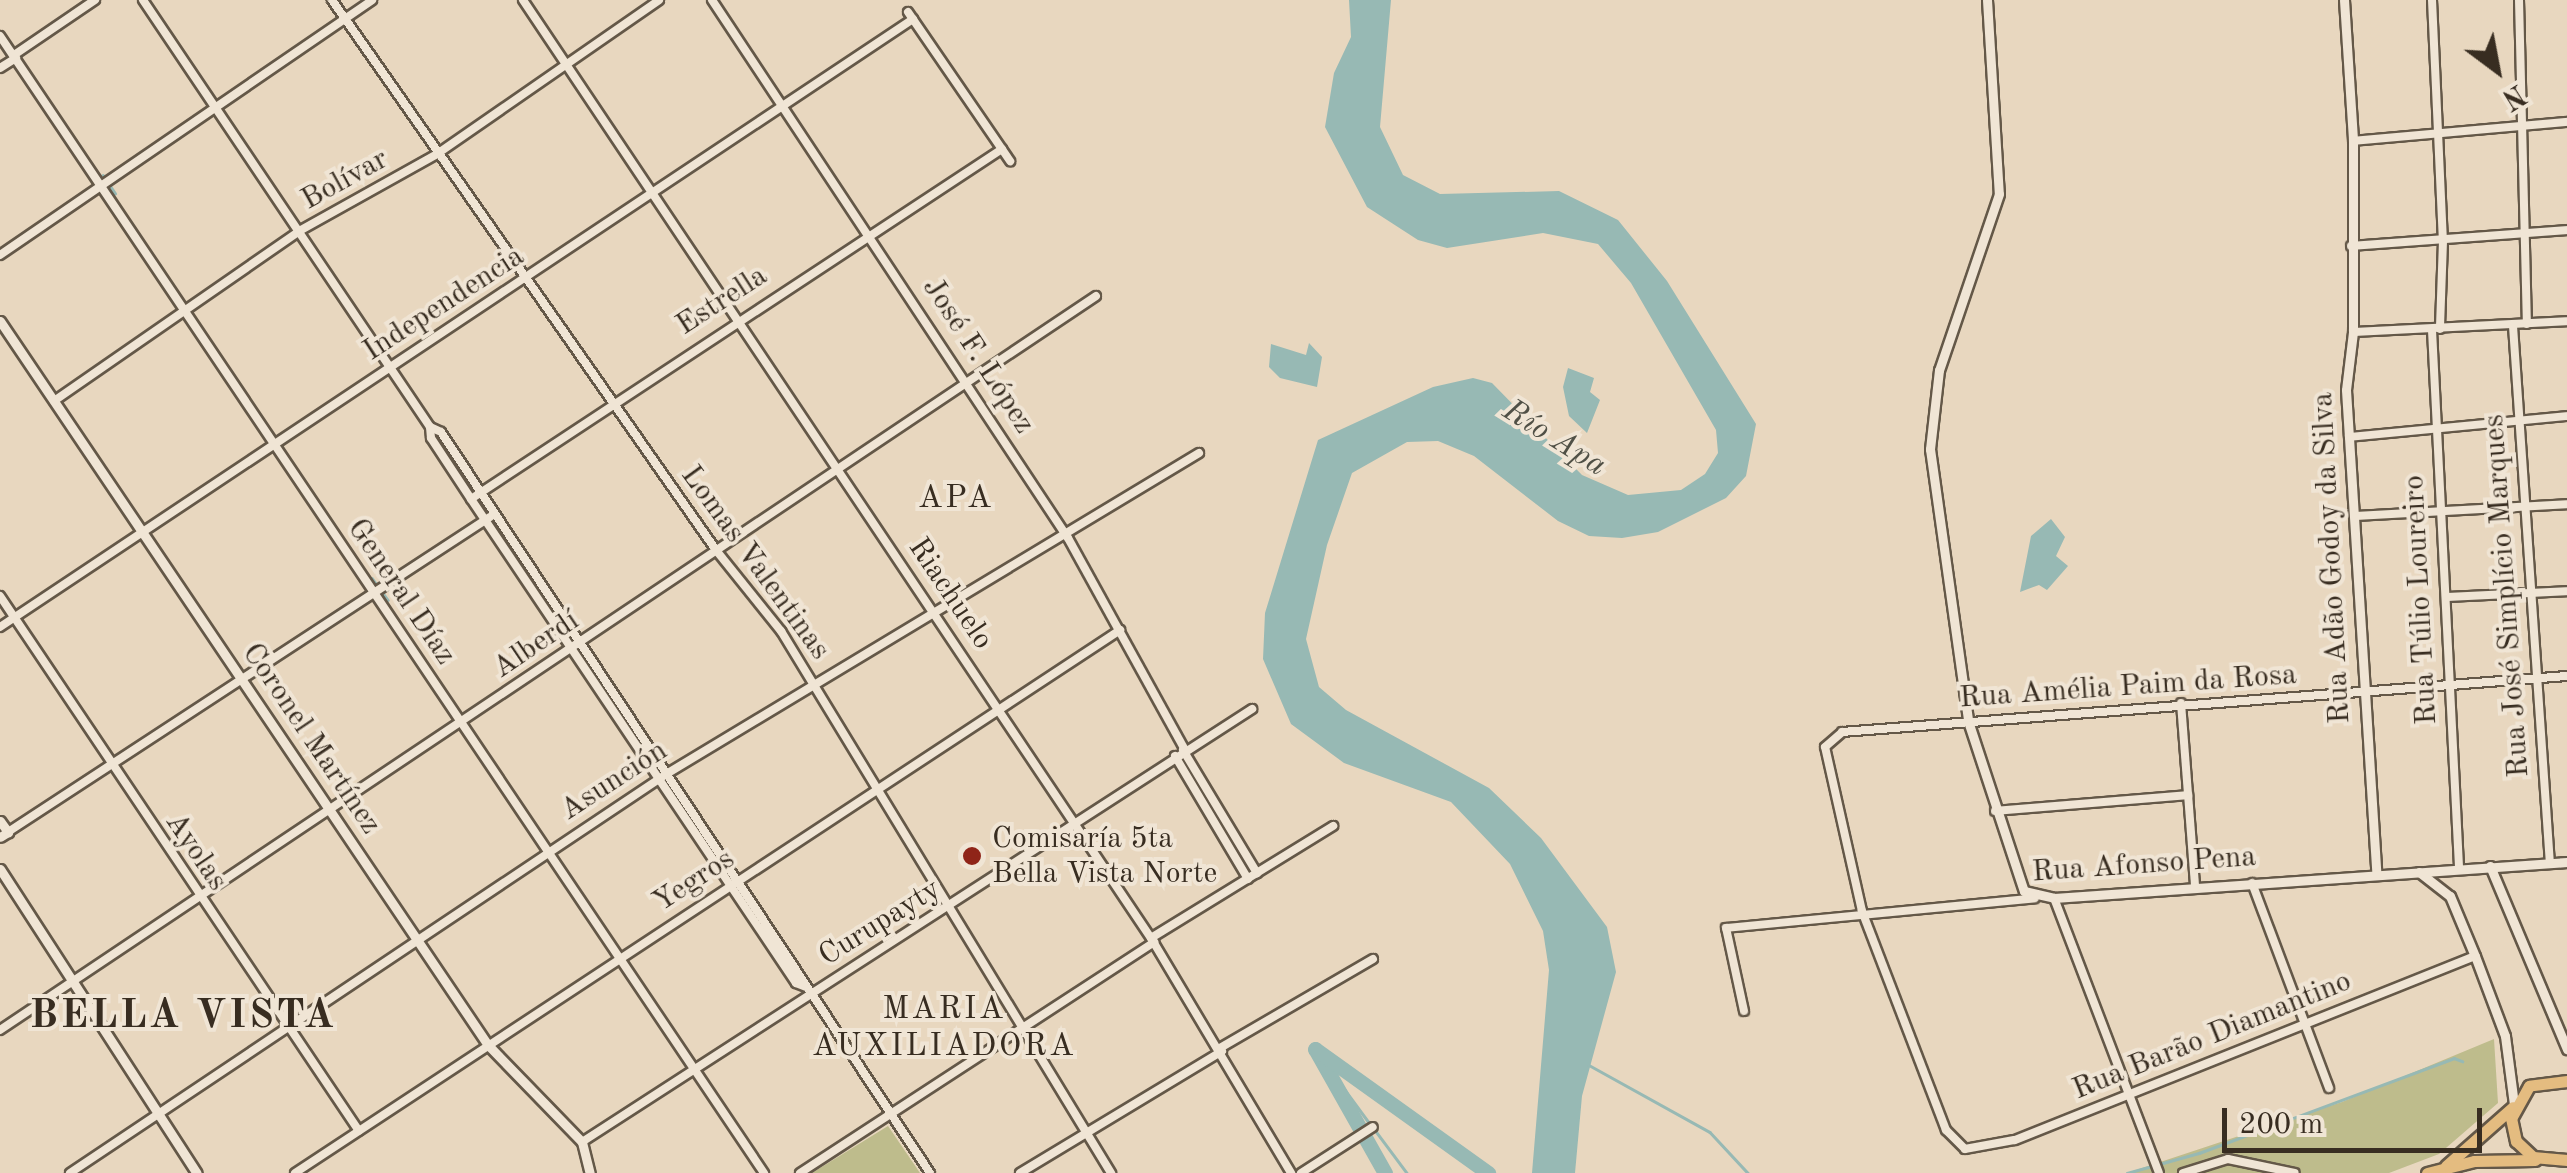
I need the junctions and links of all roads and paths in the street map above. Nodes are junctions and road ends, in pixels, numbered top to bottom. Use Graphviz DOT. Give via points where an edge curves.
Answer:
graph roads {
  1 [pos="95,0"];
  2 [pos="143,0"];
  3 [pos="332,0"];
  4 [pos="372,0"];
  5 [pos="524,0"];
  6 [pos="659,0"];
  7 [pos="712,0"];
  8 [pos="1987,0"];
  9 [pos="2344,0"];
  10 [pos="2432,0"];
  11 [pos="2519,0"];
  12 [pos="345,18"];
  13 [pos="0,36"];
  14 [pos="18,54"];
  15 [pos="565,66"];
  16 [pos="0,68"];
  17 [pos="782,103"];
  18 [pos="216,108"];
  19 [pos="2567,122"];
  20 [pos="2524,126"];
  21 [pos="2438,134"];
  22 [pos="2353,140"];
  23 [pos="1002,149"];
  24 [pos="437,154"];
  25 [pos="1010,161"];
  26 [pos="105,183"];
  27 [pos="652,193"];
  28 [pos="301,230"];
  29 [pos="2567,230"];
  30 [pos="2527,234"];
  31 [pos="871,235"];
  32 [pos="2443,240"];
  33 [pos="2351,246"];
  34 [pos="0,255"];
  35 [pos="524,278"];
  36 [pos="1096,296"];
  37 [pos="191,311"];
  38 [pos="738,319"];
  39 [pos="2567,320"];
  40 [pos="0,321"];
  41 [pos="2526,324"];
  42 [pos="2513,326"];
  43 [pos="2436,330"];
  44 [pos="2353,332"];
  45 [pos="391,365"];
  46 [pos="967,380"];
  47 [pos="54,401"];
  48 [pos="612,404"];
  49 [pos="2567,416"];
  50 [pos="2516,418"];
  51 [pos="2433,426"];
  52 [pos="430,427"];
  53 [pos="2349,437"];
  54 [pos="278,441"];
  55 [pos="1199,454"];
  56 [pos="838,468"];
  57 [pos="481,492"];
  58 [pos="471,499"];
  59 [pos="2567,504"];
  60 [pos="2522,506"];
  61 [pos="2440,510"];
  62 [pos="496,514"];
  63 [pos="2354,516"];
  64 [pos="486,520"];
  65 [pos="142,535"];
  66 [pos="1068,538"];
  67 [pos="716,550"];
  68 [pos="378,590"];
  69 [pos="2567,590"];
  70 [pos="2529,593"];
  71 [pos="0,596"];
  72 [pos="2446,597"];
  73 [pos="935,612"];
  74 [pos="14,618"];
  75 [pos="0,628"];
  76 [pos="1120,630"];
  77 [pos="580,641"];
  78 [pos="571,648"];
  79 [pos="2567,676"];
  80 [pos="2534,678"];
  81 [pos="242,682"];
  82 [pos="815,684"];
  83 [pos="2450,684"];
  84 [pos="2362,694"];
  85 [pos="2181,703"];
  86 [pos="1000,707"];
  87 [pos="1252,708"];
  88 [pos="1968,721"];
  89 [pos="462,722"];
  90 [pos="1181,752"];
  91 [pos="111,767"];
  92 [pos="668,772"];
  93 [pos="659,779"];
  94 [pos="880,786"];
  95 [pos="2188,795"];
  96 [pos="1996,811"];
  97 [pos="330,814"];
  98 [pos="0,820"];
  99 [pos="1076,823"];
  100 [pos="1332,826"];
  101 [pos="4,834"];
  102 [pos="547,851"];
  103 [pos="2567,862"];
  104 [pos="2550,864"];
  105 [pos="2490,866"];
  106 [pos="2459,867"];
  107 [pos="0,868"];
  108 [pos="2416,871"];
  109 [pos="2376,873"];
  110 [pos="1253,876"];
  111 [pos="739,878"];
  112 [pos="2252,883"];
  113 [pos="730,885"];
  114 [pos="2194,887"];
  115 [pos="201,898"];
  116 [pos="2035,898"];
  117 [pos="2054,898"];
  118 [pos="952,905"];
  119 [pos="1862,911"];
  120 [pos="1153,940"];
  121 [pos="418,941"];
  122 [pos="2475,956"];
  123 [pos="619,957"];
  124 [pos="1373,959"];
  125 [pos="72,982"];
  126 [pos="808,990"];
  127 [pos="1744,1011"];
  128 [pos="2305,1024"];
  129 [pos="287,1026"];
  130 [pos="1024,1026"];
  131 [pos="0,1030"];
  132 [pos="488,1045"];
  133 [pos="2567,1048"];
  134 [pos="1221,1050"];
  135 [pos="694,1068"];
  136 [pos="2567,1081"];
  137 [pos="2329,1088"];
  138 [pos="2132,1091"];
  139 [pos="2514,1105"];
  140 [pos="158,1114"];
  141 [pos="890,1114"];
  142 [pos="1374,1127"];
  143 [pos="359,1131"];
  144 [pos="1087,1133"];
  145 [pos="582,1142"];
  146 [pos="2556,1164"];
  147 [pos="2446,1166"];
  148 [pos="2159,1172"];
  149 [pos="70,1173"];
  150 [pos="197,1173"];
  151 [pos="295,1173"];
  152 [pos="590,1173"];
  153 [pos="764,1173"];
  154 [pos="800,1173"];
  155 [pos="930,1173"];
  156 [pos="1020,1173"];
  157 [pos="1111,1173"];
  158 [pos="1291,1173"];
  159 [pos="1301,1173"];
  160 [pos="2183,1173"];
  161 [pos="2296,1173"];
  162 [pos="2427,1173"];
  1 -- 14 [label="street"];
  2 -- 18 [label="street"];
  3 -- 12 [label="street, Lomas Valentinas"];
  4 -- 12 [label="street"];
  5 -- 15 [label="street, Riachuelo"];
  6 -- 15 [label="street, Bolívar"];
  7 -- 17 [label="street, José F. López"];
  8 -- 88 [label="street" via="1999,194 1939,370 1930,449"];
  9 -- 22 [label="street, Rua Adão Godoy da Silva"];
  10 -- 21 [label="street"];
  11 -- 20 [label="street"];
  12 -- 18 [label="street"];
  12 -- 24 [label="street, Lomas Valentinas"];
  13 -- 14 [label="street, General Díaz"];
  14 -- 16 [label="street"];
  14 -- 26 [label="street, General Díaz"];
  15 -- 24 [label="street, Bolívar"];
  15 -- 27 [label="street, Riachuelo"];
  17 -- 23 [label="street, Independencia" via="910,16"];
  17 -- 27 [label="street, Independencia"];
  17 -- 31 [label="street, José F. López"];
  18 -- 26 [label="street"];
  18 -- 28 [label="street"];
  19 -- 20 [label="street"];
  20 -- 21 [label="street"];
  20 -- 30 [label="street"];
  21 -- 22 [label="street"];
  21 -- 32 [label="street, Rua Túlio Loureiro"];
  22 -- 33 [label="street, Rua Adão Godoy da Silva"];
  23 -- 25 [label="street, Independencia"];
  23 -- 31 [label="street, Estrella"];
  24 -- 28 [label="street, Bolívar"];
  24 -- 35 [label="street, Lomas Valentinas"];
  26 -- 34 [label="street"];
  26 -- 37 [label="street, General Díaz"];
  27 -- 35 [label="street, Independencia"];
  27 -- 38 [label="street, Riachuelo"];
  28 -- 37 [label="street, Bolívar"];
  28 -- 45 [label="street"];
  29 -- 30 [label="street"];
  30 -- 32 [label="street"];
  30 -- 41 [label="street"];
  31 -- 38 [label="street, Estrella"];
  31 -- 46 [label="street, José F. López"];
  32 -- 33 [label="street"];
  32 -- 43 [label="street, Rua Túlio Loureiro"];
  33 -- 44 [label="street, Rua Adão Godoy da Silva"];
  35 -- 45 [label="street, Independencia"];
  35 -- 48 [label="street, Lomas Valentinas"];
  36 -- 46 [label="street, Alberdí"];
  37 -- 47 [label="street, Bolívar"];
  37 -- 54 [label="street, General Díaz"];
  38 -- 48 [label="street, Estrella"];
  38 -- 56 [label="street, Riachuelo"];
  39 -- 41 [label="street"];
  40 -- 47 [label="street, Coronel Martínez"];
  41 -- 42 [label="street"];
  42 -- 43 [label="street"];
  42 -- 50 [label="street, Rua José Simplício Marques"];
  43 -- 44 [label="street"];
  43 -- 51 [label="street, Rua Túlio Loureiro"];
  44 -- 53 [label="street, Rua Adão Godoy da Silva"];
  45 -- 52 [label="street"];
  45 -- 54 [label="street, Independencia"];
  46 -- 56 [label="street, Alberdí"];
  46 -- 66 [label="street, José F. López"];
  47 -- 65 [label="street, Coronel Martínez"];
  48 -- 57 [label="street, Estrella"];
  48 -- 67 [label="street, Lomas Valentinas"];
  49 -- 50 [label="street"];
  50 -- 51 [label="street"];
  50 -- 60 [label="street, Rua José Simplício Marques"];
  51 -- 53 [label="street"];
  51 -- 61 [label="street, Rua Túlio Loureiro"];
  52 -- 57 [label="street" via="441,432"];
  52 -- 58 [label="street"];
  53 -- 63 [label="street, Rua Adão Godoy da Silva"];
  54 -- 65 [label="street, Independencia"];
  54 -- 68 [label="street, General Díaz"];
  55 -- 66 [label="street, Asunción"];
  56 -- 67 [label="street, Alberdí"];
  56 -- 73 [label="street, Riachuelo"];
  57 -- 58 [label="street, Estrella"];
  57 -- 62 [label="street"];
  58 -- 64 [label="street"];
  59 -- 60 [label="street"];
  60 -- 61 [label="street"];
  60 -- 70 [label="street, Rua José Simplício Marques"];
  61 -- 63 [label="street"];
  61 -- 72 [label="street, Rua Túlio Loureiro"];
  62 -- 64 [label="street"];
  62 -- 77 [label="street"];
  63 -- 84 [label="street, Rua Adão Godoy da Silva"];
  64 -- 68 [label="street"];
  64 -- 78 [label="street"];
  65 -- 74 [label="street, Independencia"];
  65 -- 81 [label="street, Coronel Martínez"];
  66 -- 73 [label="street, Asunción"];
  66 -- 76 [label="street, José F. López"];
  67 -- 77 [label="street, Alberdí"];
  67 -- 82 [label="street, Lomas Valentinas"];
  68 -- 81 [label="street"];
  68 -- 89 [label="street, General Díaz"];
  69 -- 70 [label="street"];
  70 -- 72 [label="street"];
  70 -- 80 [label="street, Rua José Simplício Marques"];
  71 -- 74 [label="street, Ayolas"];
  72 -- 83 [label="street, Rua Túlio Loureiro"];
  73 -- 82 [label="street, Asunción"];
  73 -- 86 [label="street, Riachuelo"];
  74 -- 75 [label="street, Independencia"];
  74 -- 91 [label="street, Ayolas"];
  76 -- 86 [label="street, Yegros"];
  76 -- 90 [label="street, José F. López"];
  77 -- 78 [label="street, Alberdí"];
  77 -- 92 [label="street"];
  78 -- 89 [label="street, Alberdí"];
  78 -- 93 [label="street"];
  79 -- 80 [label="street, Rua Amélia Paim da Rosa"];
  80 -- 83 [label="street, Rua Amélia Paim da Rosa"];
  80 -- 104 [label="street, Rua José Simplício Marques"];
  81 -- 91 [label="street"];
  81 -- 97 [label="street, Coronel Martínez"];
  82 -- 92 [label="street, Asunción"];
  82 -- 94 [label="street, Lomas Valentinas"];
  83 -- 84 [label="street, Rua Amélia Paim da Rosa"];
  83 -- 106 [label="street, Rua Túlio Loureiro"];
  84 -- 85 [label="street, Rua Amélia Paim da Rosa"];
  84 -- 109 [label="street, Rua Adão Godoy da Silva"];
  85 -- 88 [label="street, Rua Amélia Paim da Rosa"];
  85 -- 95 [label="street"];
  86 -- 94 [label="street, Yegros"];
  86 -- 99 [label="street, Riachuelo"];
  87 -- 90 [label="street, Curupayty"];
  88 -- 96 [label="street"];
  88 -- 119 [label="street, Rua Amélia Paim da Rosa" via="1842,732 1827,740 1824,754"];
  89 -- 97 [label="street, Alberdí"];
  89 -- 102 [label="street, General Díaz"];
  90 -- 99 [label="street, Curupayty"];
  90 -- 110 [label="street, José F. López"];
  91 -- 101 [label="street"];
  91 -- 115 [label="street, Ayolas"];
  92 -- 93 [label="street, Asunción"];
  92 -- 111 [label="street"];
  93 -- 102 [label="street, Asunción"];
  93 -- 113 [label="street"];
  94 -- 111 [label="street, Yegros"];
  94 -- 118 [label="street, Lomas Valentinas"];
  95 -- 96 [label="street"];
  95 -- 114 [label="street"];
  96 -- 116 [label="street" via="2017,879"];
  97 -- 115 [label="street, Alberdí"];
  97 -- 121 [label="street, Coronel Martínez"];
  98 -- 101 [label="street"];
  99 -- 118 [label="street, Curupayty"];
  99 -- 120 [label="street, Riachuelo"];
  100 -- 110 [label="street"];
  102 -- 121 [label="street, Asunción"];
  102 -- 123 [label="street, General Díaz"];
  103 -- 104 [label="street, Rua Afonso Pena"];
  104 -- 105 [label="street, Rua Afonso Pena"];
  105 -- 106 [label="street, Rua Afonso Pena"];
  105 -- 133 [label="street"];
  106 -- 108 [label="street, Rua Afonso Pena"];
  107 -- 125 [label="street"];
  108 -- 109 [label="street, Rua Afonso Pena"];
  108 -- 122 [label="street" via="2450,896"];
  109 -- 112 [label="street, Rua Afonso Pena"];
  110 -- 120 [label="street"];
  111 -- 113 [label="street, Yegros"];
  111 -- 126 [label="street"];
  112 -- 114 [label="street, Rua Afonso Pena"];
  112 -- 128 [label="street"];
  113 -- 123 [label="street, Yegros"];
  113 -- 126 [label="street" via="796,983"];
  114 -- 117 [label="street, Rua Afonso Pena"];
  115 -- 125 [label="street, Alberdí"];
  115 -- 129 [label="street, Ayolas"];
  116 -- 117 [label="street, Rua Afonso Pena"];
  116 -- 119 [label="street, Rua Afonso Pena"];
  117 -- 138 [label="street"];
  118 -- 126 [label="street, Curupayty"];
  118 -- 130 [label="street, Lomas Valentinas"];
  119 -- 127 [label="street, Rua Afonso Pena" via="1726,928"];
  119 -- 138 [label="street, Rua Barão Diamantino" via="1946,1130 1965,1149 2014,1140"];
  120 -- 130 [label="street"];
  120 -- 134 [label="street, Riachuelo"];
  121 -- 129 [label="street, Asunción"];
  121 -- 132 [label="street, Coronel Martínez"];
  122 -- 128 [label="street, Rua Barão Diamantino"];
  122 -- 139 [label="street" via="2504,1036"];
  123 -- 132 [label="street, Yegros"];
  123 -- 135 [label="street, General Díaz"];
  124 -- 134 [label="street"];
  125 -- 131 [label="street, Alberdí"];
  125 -- 140 [label="street"];
  126 -- 135 [label="street, Curupayty"];
  126 -- 141 [label="street"];
  128 -- 137 [label="street"];
  128 -- 138 [label="street, Rua Barão Diamantino"];
  129 -- 140 [label="street, Asunción"];
  129 -- 143 [label="street, Ayolas"];
  130 -- 141 [label="street"];
  130 -- 144 [label="street, Lomas Valentinas"];
  132 -- 143 [label="street, Yegros"];
  132 -- 145 [label="street, Coronel Martínez"];
  134 -- 144 [label="street"];
  134 -- 158 [label="street, Riachuelo"];
  135 -- 145 [label="street, Curupayty"];
  135 -- 153 [label="street, General Díaz"];
  136 -- 139 [label="main road" via="2539,1081"];
  138 -- 148 [label="street"];
  139 -- 146 [label="main road" via="2516,1141"];
  139 -- 147 [label="main road"];
  140 -- 149 [label="street, Asunción"];
  140 -- 150 [label="street"];
  141 -- 154 [label="street"];
  141 -- 155 [label="street"];
  142 -- 159 [label="street"];
  143 -- 151 [label="street, Yegros"];
  144 -- 156 [label="street"];
  144 -- 157 [label="street, Lomas Valentinas"];
  145 -- 152 [label="street, Coronel Martínez"];
  146 -- 147 [label="main road"];
  147 -- 162 [label="main road"];
  160 -- 161 [label="street" via="2228,1159"];
}
